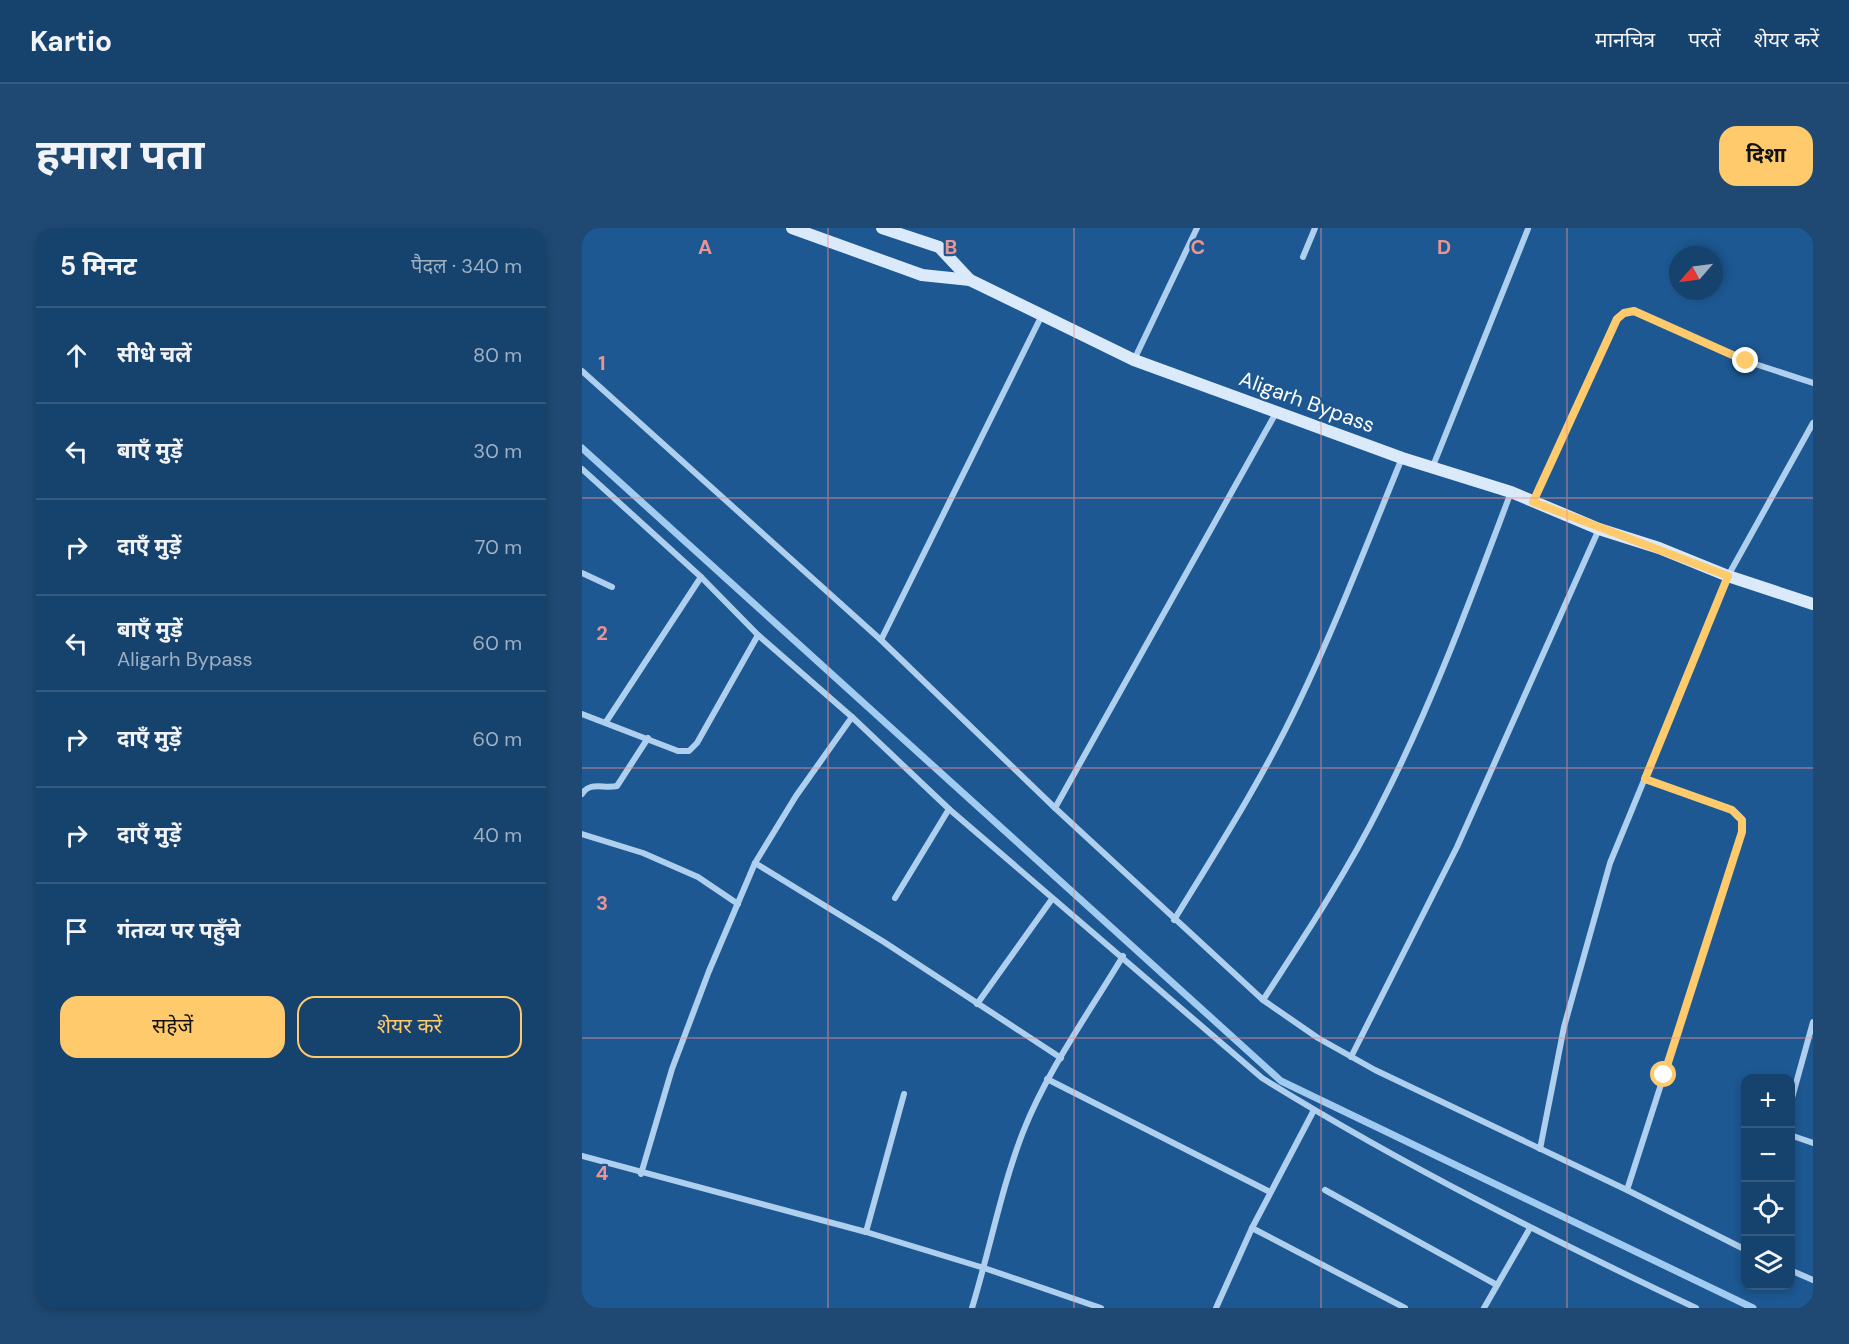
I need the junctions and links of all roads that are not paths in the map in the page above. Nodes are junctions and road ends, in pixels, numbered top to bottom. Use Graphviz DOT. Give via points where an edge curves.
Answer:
graph roads {
  1 [pos="792,228"];
  2 [pos="1197,228"];
  3 [pos="1315,228"];
  4 [pos="890,229"];
  5 [pos="1528,229"];
  6 [pos="1303,257"];
  7 [pos="970,280"];
  8 [pos="1042,315"];
  9 [pos="1134,360"];
  10 [pos="582,371"];
  11 [pos="1813,383"];
  12 [pos="1277,411"];
  13 [pos="1813,423"];
  14 [pos="1402,458"];
  15 [pos="1433,466"];
  16 [pos="582,469"];
  17 [pos="1511,492"];
  18 [pos="1533,502"];
  19 [pos="1599,529"];
  20 [pos="582,573"];
  21 [pos="1728,576"];
  22 [pos="701,577"];
  23 [pos="612,587"];
  24 [pos="1813,604"];
  25 [pos="758,635"];
  26 [pos="880,640"];
  27 [pos="582,714"];
  28 [pos="852,717"];
  29 [pos="606,722"];
  30 [pos="648,738"];
  31 [pos="1645,779"];
  32 [pos="582,794"];
  33 [pos="1055,808"];
  34 [pos="950,809"];
  35 [pos="582,834"];
  36 [pos="755,863"];
  37 [pos="895,898"];
  38 [pos="1052,899"];
  39 [pos="738,904"];
  40 [pos="1174,920"];
  41 [pos="1123,956"];
  42 [pos="1263,1000"];
  43 [pos="977,1004"];
  44 [pos="1813,1022"];
  45 [pos="1351,1057"];
  46 [pos="1061,1059"];
  47 [pos="1047,1079"];
  48 [pos="1795,1090"];
  49 [pos="904,1094"];
  50 [pos="1314,1110"];
  51 [pos="1795,1136"];
  52 [pos="1813,1143"];
  53 [pos="1540,1149"];
  54 [pos="582,1156"];
  55 [pos="641,1174"];
  56 [pos="1325,1190"];
  57 [pos="1627,1190"];
  58 [pos="1270,1192"];
  59 [pos="1252,1227"];
  60 [pos="1530,1228"];
  61 [pos="866,1232"];
  62 [pos="1741,1247"];
  63 [pos="984,1268"];
  64 [pos="1795,1272"];
  65 [pos="1813,1280"];
  66 [pos="1497,1285"];
  67 [pos="972,1308"];
  68 [pos="1101,1308"];
  69 [pos="1216,1308"];
  70 [pos="1405,1308"];
  71 [pos="1484,1308"];
  72 [pos="1696,1308"];
  1 -- 7 [label="main road, Aligarh Bypass" via="922,275"];
  2 -- 9 [label="street"];
  3 -- 6 [label="street"];
  4 -- 7 [label="main road" via="939,247"];
  5 -- 15 [label="street"];
  7 -- 8 [label="main road, Aligarh Bypass"];
  8 -- 9 [label="main road, Aligarh Bypass"];
  8 -- 26 [label="street"];
  9 -- 12 [label="main road, Aligarh Bypass"];
  10 -- 26 [label="street"];
  11 -- 18 [label="street" via="1746,361 1634,311 1624,313 1617,319"];
  12 -- 14 [label="main road, Aligarh Bypass"];
  12 -- 33 [label="street"];
  13 -- 21 [label="street"];
  14 -- 15 [label="main road, Aligarh Bypass"];
  14 -- 40 [label="street" via="1297,707 1254,790"];
  15 -- 17 [label="main road, Aligarh Bypass"];
  16 -- 22 [label="street"];
  17 -- 18 [label="main road, Aligarh Bypass"];
  17 -- 42 [label="street" via="1426,711 1380,807 1336,887"];
  18 -- 19 [label="main road, Aligarh Bypass"];
  19 -- 21 [label="main road, Aligarh Bypass"];
  19 -- 45 [label="street" via="1457,847"];
  20 -- 23 [label="street"];
  21 -- 24 [label="main road, Aligarh Bypass"];
  21 -- 31 [label="street"];
  22 -- 25 [label="street"];
  22 -- 29 [label="street"];
  25 -- 28 [label="street"];
  25 -- 30 [label="street" via="697,743 688,751 678,751"];
  26 -- 33 [label="street"];
  27 -- 29 [label="street"];
  28 -- 34 [label="street"];
  28 -- 36 [label="street"];
  29 -- 30 [label="street"];
  30 -- 32 [label="street" via="617,786 587,787"];
  31 -- 53 [label="street" via="1610,864 1586,948 1564,1027"];
  31 -- 57 [label="street" via="1732,810 1742,820 1742,832"];
  33 -- 40 [label="street"];
  34 -- 37 [label="street"];
  34 -- 38 [label="street"];
  35 -- 39 [label="street" via="643,853 698,877"];
  36 -- 39 [label="street"];
  36 -- 43 [label="street"];
  38 -- 41 [label="street"];
  38 -- 43 [label="street"];
  39 -- 55 [label="street" via="672,1069"];
  40 -- 42 [label="street"];
  41 -- 46 [label="street"];
  41 -- 50 [label="street" via="1262,1078"];
  42 -- 45 [label="street"];
  43 -- 46 [label="street"];
  44 -- 48 [label="street"];
  45 -- 53 [label="street"];
  46 -- 47 [label="street"];
  47 -- 58 [label="street"];
  47 -- 63 [label="street" via="1005,1182"];
  49 -- 61 [label="street"];
  50 -- 58 [label="street"];
  50 -- 60 [label="street"];
  51 -- 52 [label="street"];
  53 -- 57 [label="street"];
  54 -- 55 [label="street"];
  55 -- 61 [label="street"];
  56 -- 66 [label="street"];
  57 -- 62 [label="street"];
  58 -- 59 [label="street"];
  59 -- 69 [label="street"];
  59 -- 70 [label="street"];
  60 -- 66 [label="street"];
  60 -- 72 [label="street"];
  61 -- 63 [label="street"];
  63 -- 67 [label="street"];
  63 -- 68 [label="street"];
  64 -- 65 [label="street"];
  66 -- 71 [label="street"];
}
